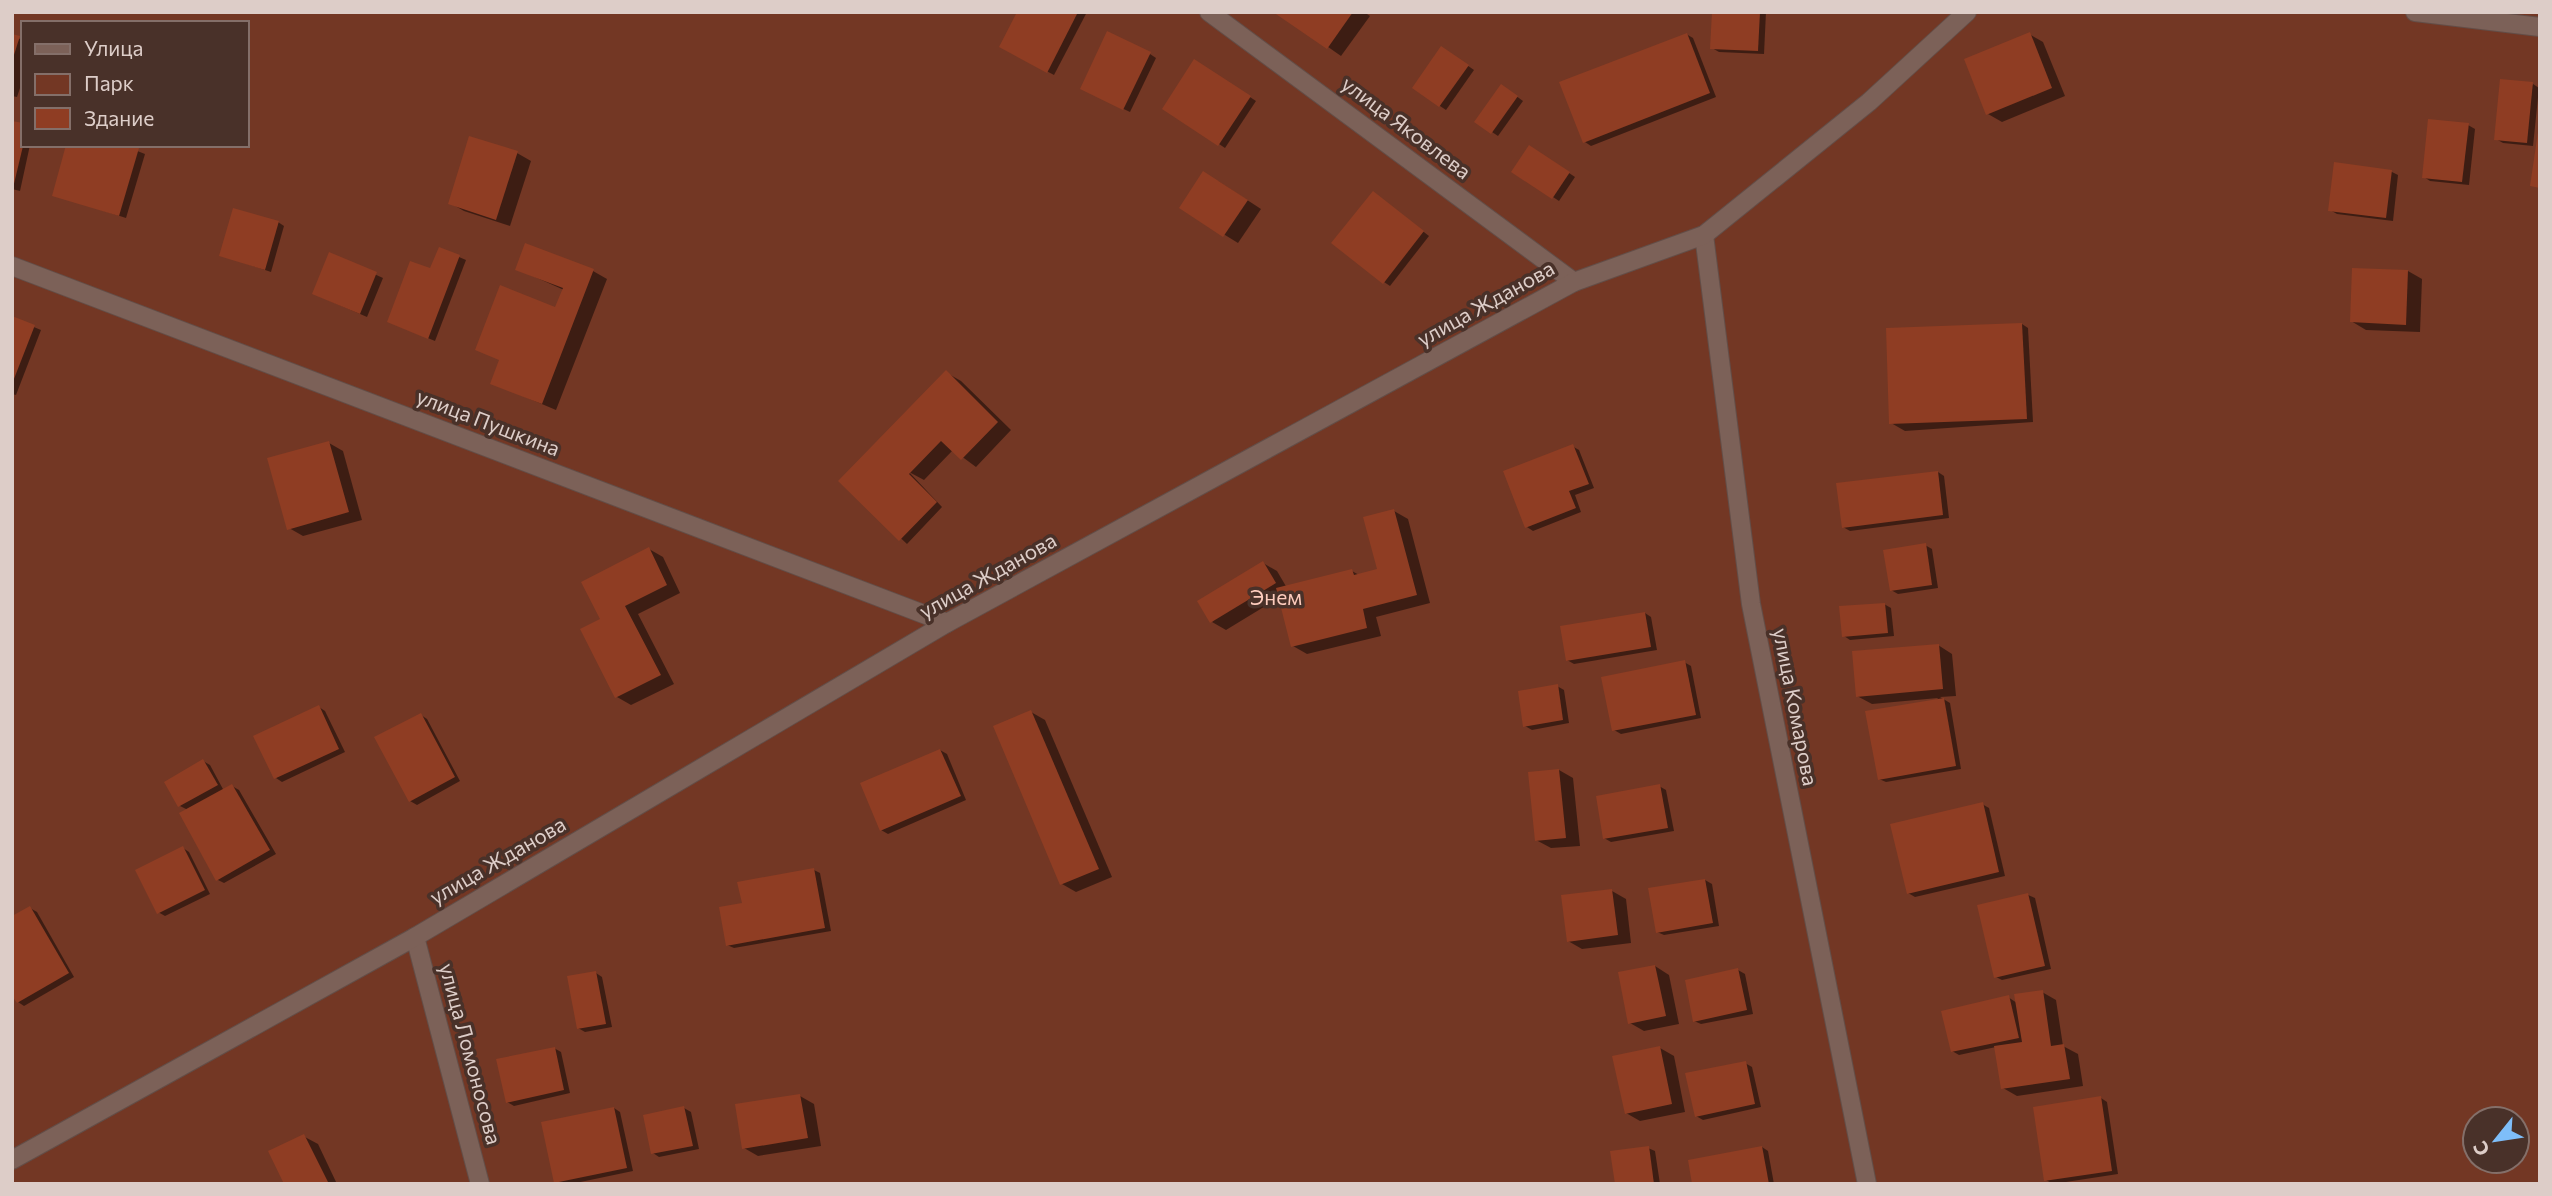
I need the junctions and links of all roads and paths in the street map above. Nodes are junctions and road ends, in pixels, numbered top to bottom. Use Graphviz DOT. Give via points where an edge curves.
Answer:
graph roads {
  1 [pos="1209,12"];
  2 [pos="1966,12"];
  3 [pos="2415,12"];
  4 [pos="1226,17"];
  5 [pos="2540,27"];
  6 [pos="1704,235"];
  7 [pos="12,266"];
  8 [pos="1574,282"];
  9 [pos="947,623"];
  10 [pos="415,937"];
  11 [pos="12,1160"];
  12 [pos="480,1184"];
  13 [pos="1867,1184"];
  1 -- 4 [label="street, улица Яковлева"];
  2 -- 6 [label="street, улица Жданова" via="1869,102"];
  3 -- 5 [label="street"];
  4 -- 8 [label="street, улица Яковлева"];
  6 -- 8 [label="street, улица Жданова"];
  6 -- 13 [label="street, улица Комарова" via="1751,604"];
  7 -- 9 [label="street, улица Пушкина"];
  8 -- 9 [label="street, улица Жданова"];
  9 -- 10 [label="street, улица Жданова"];
  10 -- 11 [label="street, улица Жданова"];
  10 -- 12 [label="street, улица Ломоносова"];
}
